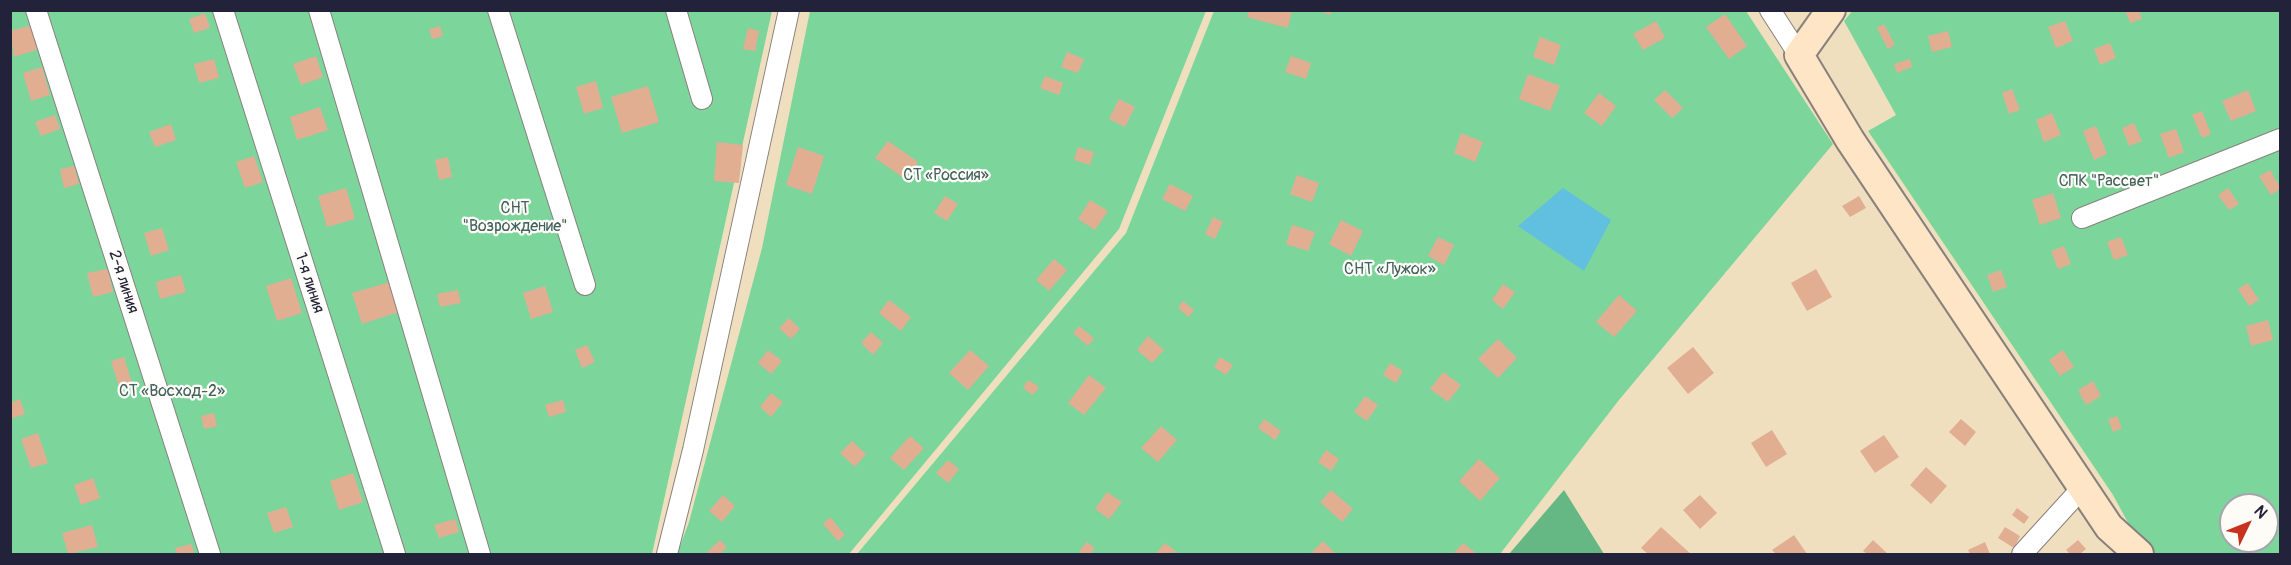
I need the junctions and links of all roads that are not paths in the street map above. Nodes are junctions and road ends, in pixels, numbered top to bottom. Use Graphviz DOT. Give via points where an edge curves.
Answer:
graph roads {
  1 [pos="36,10"];
  2 [pos="223,10"];
  3 [pos="319,10"];
  4 [pos="498,10"];
  5 [pos="676,10"];
  6 [pos="789,10"];
  7 [pos="1770,10"];
  8 [pos="1831,10"];
  9 [pos="1799,55"];
  10 [pos="702,99"];
  11 [pos="2280,139"];
  12 [pos="2082,218"];
  13 [pos="585,285"];
  14 [pos="2083,487"];
  15 [pos="210,555"];
  16 [pos="395,555"];
  17 [pos="480,555"];
  18 [pos="666,555"];
  19 [pos="2022,555"];
  20 [pos="2139,555"];
  1 -- 15 [label="street, 2-я линия"];
  2 -- 16 [label="street, 1-я линия"];
  3 -- 17 [label="street"];
  4 -- 13 [label="street"];
  5 -- 10 [label="street"];
  6 -- 18 [label="street" via="693,450"];
  7 -- 9 [label="street"];
  8 -- 9 [label="street"];
  9 -- 14 [label="street" via="1850,140"];
  11 -- 12 [label="street"];
  14 -- 19 [label="street"];
  14 -- 20 [label="street" via="2109,527"];
}
